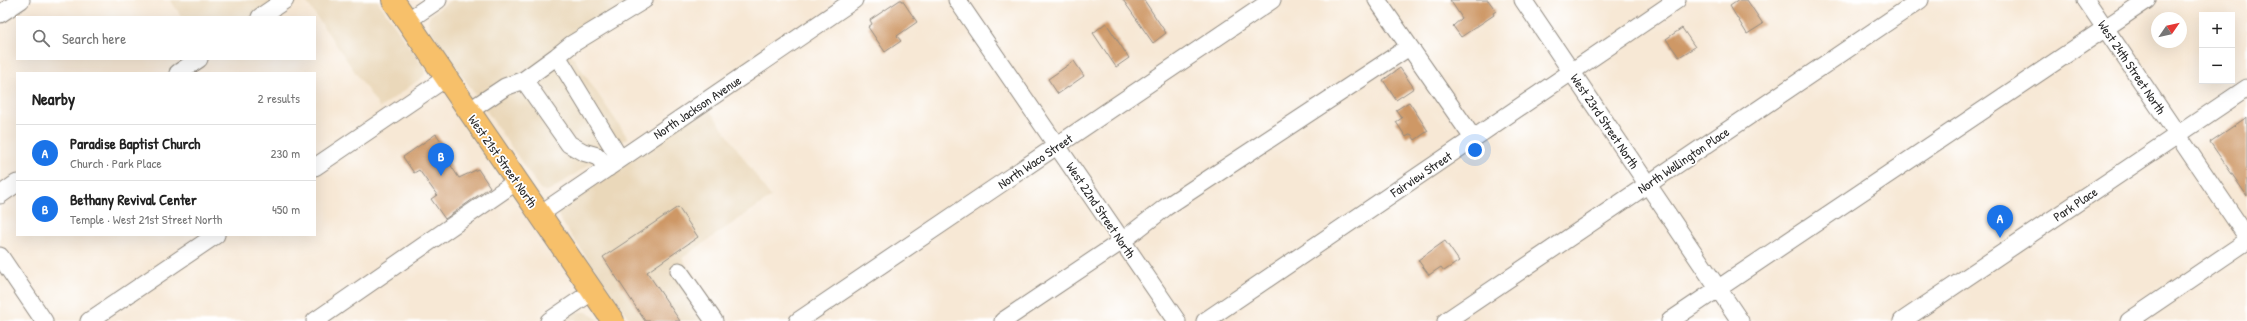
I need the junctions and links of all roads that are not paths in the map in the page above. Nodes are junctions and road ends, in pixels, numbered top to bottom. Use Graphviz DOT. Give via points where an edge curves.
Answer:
graph roads {
  1 [pos="21,0"];
  2 [pos="285,0"];
  3 [pos="393,0"];
  4 [pos="438,0"];
  5 [pos="644,0"];
  6 [pos="854,0"];
  7 [pos="957,0"];
  8 [pos="1272,0"];
  9 [pos="1377,0"];
  10 [pos="1523,0"];
  11 [pos="1677,0"];
  12 [pos="1920,0"];
  13 [pos="2086,0"];
  14 [pos="2147,0"];
  15 [pos="0,14"];
  16 [pos="261,16"];
  17 [pos="407,21"];
  18 [pos="2105,27"];
  19 [pos="1409,47"];
  20 [pos="557,56"];
  21 [pos="198,60"];
  22 [pos="180,72"];
  23 [pos="1572,72"];
  24 [pos="446,78"];
  25 [pos="524,80"];
  26 [pos="2247,88"];
  27 [pos="469,111"];
  28 [pos="2177,135"];
  29 [pos="1473,138"];
  30 [pos="1057,146"];
  31 [pos="614,163"];
  32 [pos="316,167"];
  33 [pos="517,181"];
  34 [pos="16,184"];
  35 [pos="1648,184"];
  36 [pos="0,195"];
  37 [pos="540,214"];
  38 [pos="215,236"];
  39 [pos="2247,237"];
  40 [pos="1122,241"];
  41 [pos="2247,241"];
  42 [pos="0,256"];
  43 [pos="679,271"];
  44 [pos="1719,289"];
  45 [pos="593,291"];
  46 [pos="44,321"];
  47 [pos="89,321"];
  48 [pos="315,321"];
  49 [pos="549,321"];
  50 [pos="613,321"];
  51 [pos="714,321"];
  52 [pos="798,321"];
  53 [pos="1003,321"];
  54 [pos="1176,321"];
  55 [pos="1205,321"];
  56 [pos="1446,321"];
  57 [pos="1670,321"];
  58 [pos="1740,321"];
  59 [pos="1902,321"];
  60 [pos="2129,321"];
  1 -- 15 [label="street"];
  2 -- 16 [label="street"];
  3 -- 17 [label="main road, West 21st Street North"];
  4 -- 17 [label="street"];
  5 -- 20 [label="street"];
  6 -- 31 [label="street, North Jackson Avenue"];
  7 -- 30 [label="street, West 22nd Street North"];
  8 -- 30 [label="street, North Waco Street"];
  9 -- 19 [label="street"];
  10 -- 23 [label="street, West 23rd Street North"];
  11 -- 23 [label="street, Fairview Street"];
  12 -- 35 [label="street, North Wellington Place"];
  13 -- 18 [label="street, West 24th Street North"];
  14 -- 18 [label="street"];
  17 -- 24 [label="main road, West 21st Street North"];
  18 -- 28 [label="street, West 24th Street North"];
  18 -- 44 [label="street"];
  19 -- 29 [label="street"];
  19 -- 40 [label="street" via="1166,207"];
  20 -- 25 [label="street"];
  20 -- 31 [label="street"];
  21 -- 22 [label="street"];
  23 -- 29 [label="street, Fairview Street"];
  23 -- 35 [label="street, West 23rd Street North"];
  24 -- 27 [label="main road, West 21st Street North"];
  24 -- 32 [label="street"];
  25 -- 27 [label="street" via="505,87"];
  25 -- 31 [label="street" via="569,144"];
  26 -- 28 [label="street, Park Place"];
  27 -- 33 [label="main road, West 21st Street North"];
  28 -- 39 [label="street, West 24th Street North"];
  28 -- 59 [label="street, Park Place"];
  29 -- 55 [label="street, Fairview Street"];
  30 -- 40 [label="street, West 22nd Street North"];
  30 -- 52 [label="street, North Waco Street"];
  31 -- 37 [label="street, North Jackson Avenue"];
  33 -- 37 [label="main road, West 21st Street North"];
  33 -- 48 [label="street"];
  34 -- 36 [label="street"];
  35 -- 44 [label="street, West 23rd Street North"];
  35 -- 56 [label="street, North Wellington Place"];
  37 -- 45 [label="main road, West 21st Street North"];
  38 -- 47 [label="street"];
  40 -- 53 [label="street"];
  40 -- 54 [label="street, West 22nd Street North"];
  41 -- 60 [label="street"];
  42 -- 46 [label="street"];
  43 -- 51 [label="street"];
  44 -- 57 [label="street"];
  44 -- 58 [label="street, West 23rd Street North"];
  45 -- 49 [label="street"];
  45 -- 50 [label="main road, West 21st Street North"];
}
